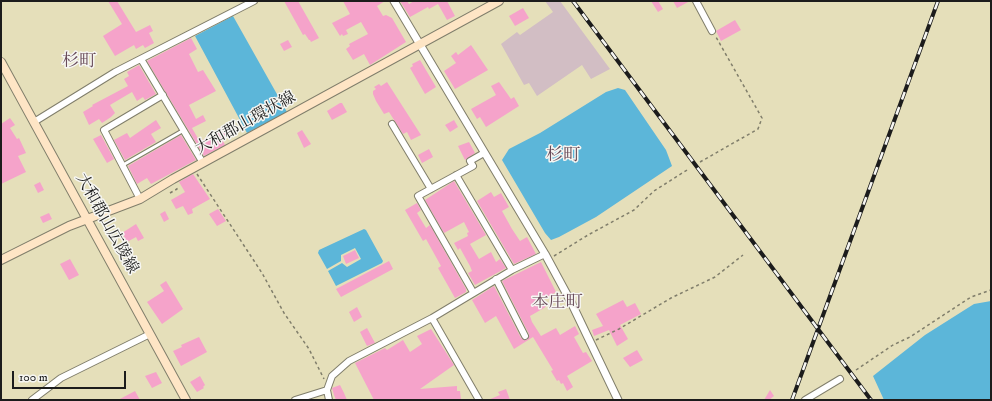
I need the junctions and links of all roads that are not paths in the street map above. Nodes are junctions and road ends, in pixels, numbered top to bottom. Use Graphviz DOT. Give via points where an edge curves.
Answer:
graph roads {
  1 [pos="254,1"];
  2 [pos="394,1"];
  3 [pos="499,1"];
  4 [pos="696,1"];
  5 [pos="712,31"];
  6 [pos="420,45"];
  7 [pos="141,59"];
  8 [pos="1,62"];
  9 [pos="163,95"];
  10 [pos="34,122"];
  11 [pos="392,124"];
  12 [pos="184,130"];
  13 [pos="484,153"];
  14 [pos="203,163"];
  15 [pos="122,165"];
  16 [pos="456,175"];
  17 [pos="432,188"];
  18 [pos="140,199"];
  19 [pos="88,219"];
  20 [pos="546,257"];
  21 [pos="1,260"];
  22 [pos="512,270"];
  23 [pos="496,279"];
  24 [pos="473,292"];
  25 [pos="432,318"];
  26 [pos="150,334"];
  27 [pos="525,336"];
  28 [pos="840,379"];
  29 [pos="327,388"];
  30 [pos="32,400"];
  31 [pos="186,400"];
  32 [pos="295,400"];
  33 [pos="329,400"];
  34 [pos="479,400"];
  35 [pos="618,400"];
  36 [pos="805,400"];
  1 -- 7 [label="street"];
  2 -- 6 [label="street"];
  3 -- 6 [label="main road, 大和郡山環状線"];
  4 -- 5 [label="street"];
  6 -- 13 [label="street"];
  6 -- 14 [label="main road, 大和郡山環状線"];
  7 -- 9 [label="street"];
  7 -- 10 [label="street"];
  8 -- 10 [label="main road, 大和郡山広陵線"];
  9 -- 12 [label="street"];
  9 -- 15 [label="street" via="104,130"];
  10 -- 19 [label="main road, 大和郡山広陵線"];
  11 -- 17 [label="street"];
  12 -- 14 [label="street"];
  12 -- 15 [label="lane"];
  13 -- 16 [label="street" via="470,161 472,166"];
  13 -- 20 [label="street"];
  14 -- 18 [label="main road, 大和郡山環状線"];
  15 -- 18 [label="street"];
  16 -- 17 [label="street"];
  16 -- 22 [label="street"];
  17 -- 24 [label="street" via="418,196"];
  18 -- 19 [label="main road, 大和郡山環状線"];
  19 -- 21 [label="main road, 大和郡山環状線"];
  19 -- 26 [label="main road, 大和郡山広陵線"];
  20 -- 22 [label="street"];
  20 -- 35 [label="street"];
  22 -- 23 [label="street"];
  23 -- 24 [label="street"];
  23 -- 27 [label="street"];
  24 -- 25 [label="street"];
  25 -- 29 [label="street" via="349,361 332,376"];
  25 -- 34 [label="street"];
  26 -- 30 [label="street" via="61,378"];
  26 -- 31 [label="main road, 大和郡山広陵線"];
  28 -- 36 [label="street"];
  29 -- 32 [label="street"];
  29 -- 33 [label="street"];
}
